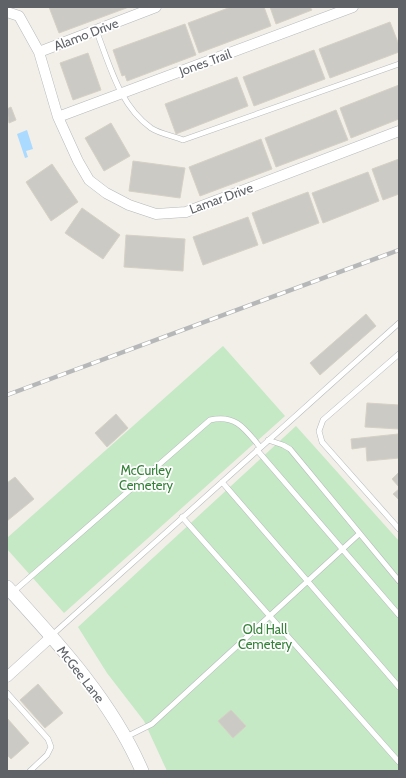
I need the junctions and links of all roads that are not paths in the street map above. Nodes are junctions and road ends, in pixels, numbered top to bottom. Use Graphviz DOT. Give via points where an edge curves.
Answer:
graph roads {
  1 [pos="156,7"];
  2 [pos="353,7"];
  3 [pos="7,12"];
  4 [pos="96,30"];
  5 [pos="39,52"];
  6 [pos="399,64"];
  7 [pos="121,93"];
  8 [pos="58,116"];
  9 [pos="399,131"];
  10 [pos="399,323"];
  11 [pos="399,354"];
  12 [pos="268,440"];
  13 [pos="259,449"];
  14 [pos="222,482"];
  15 [pos="182,517"];
  16 [pos="399,529"];
  17 [pos="360,534"];
  18 [pos="342,550"];
  19 [pos="308,581"];
  20 [pos="399,581"];
  21 [pos="9,590"];
  22 [pos="399,615"];
  23 [pos="270,616"];
  24 [pos="51,636"];
  25 [pos="7,677"];
  26 [pos="399,687"];
  27 [pos="7,693"];
  28 [pos="125,737"];
  29 [pos="399,762"];
  30 [pos="30,771"];
  31 [pos="142,771"];
  1 -- 4 [label="street, Alamo Drive"];
  2 -- 7 [label="street, Jones Trail"];
  3 -- 5 [label="street, Lamar Drive" via="19,16"];
  4 -- 5 [label="street, Alamo Drive"];
  4 -- 7 [label="lane"];
  5 -- 8 [label="street, Lamar Drive"];
  6 -- 7 [label="lane" via="183,140 152,129 131,110"];
  7 -- 8 [label="street, Jones Trail"];
  8 -- 9 [label="street, Lamar Drive" via="89,180 106,193 156,214 186,212"];
  10 -- 12 [label="lane"];
  11 -- 16 [label="lane" via="323,420 319,431 322,442"];
  12 -- 13 [label="lane"];
  12 -- 17 [label="lane" via="290,449"];
  13 -- 14 [label="lane"];
  13 -- 18 [label="lane"];
  13 -- 21 [label="lane" via="248,433 232,420 210,420"];
  14 -- 15 [label="lane"];
  14 -- 19 [label="lane"];
  15 -- 23 [label="lane"];
  15 -- 24 [label="lane"];
  17 -- 18 [label="lane"];
  17 -- 20 [label="lane"];
  18 -- 19 [label="lane"];
  18 -- 22 [label="lane"];
  19 -- 23 [label="lane"];
  19 -- 26 [label="lane"];
  21 -- 24 [label="street, McGee Lane"];
  23 -- 28 [label="lane" via="152,724"];
  23 -- 29 [label="lane"];
  24 -- 25 [label="street"];
  24 -- 28 [label="street, McGee Lane" via="87,680"];
  27 -- 30 [label="lane" via="48,738 51,748"];
  28 -- 31 [label="street, McGee Lane"];
}
